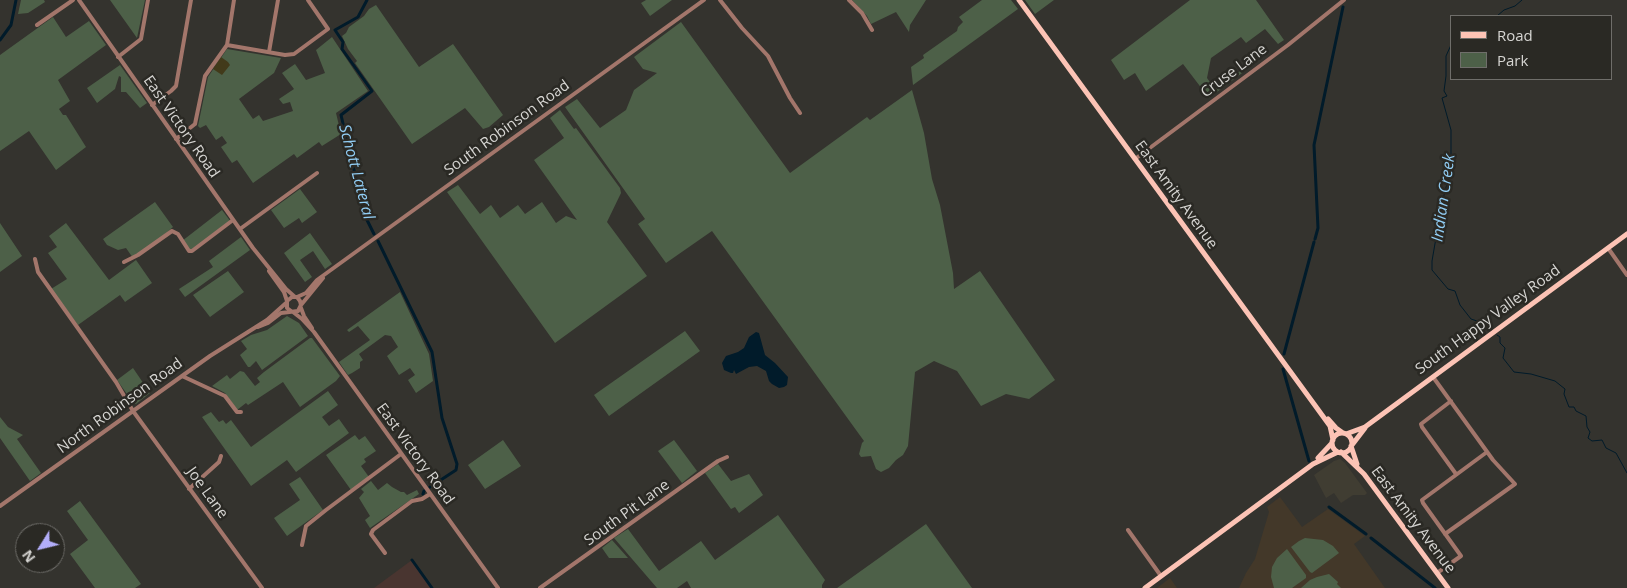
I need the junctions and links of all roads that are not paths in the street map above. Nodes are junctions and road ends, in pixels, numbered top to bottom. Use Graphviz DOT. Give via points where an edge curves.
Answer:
graph roads {
  1 [pos="73,0"];
  2 [pos="78,0"];
  3 [pos="148,0"];
  4 [pos="191,0"];
  5 [pos="234,0"];
  6 [pos="278,0"];
  7 [pos="308,0"];
  8 [pos="704,0"];
  9 [pos="720,0"];
  10 [pos="849,0"];
  11 [pos="1019,0"];
  12 [pos="1344,0"];
  13 [pos="37,25"];
  14 [pos="872,30"];
  15 [pos="227,44"];
  16 [pos="269,52"];
  17 [pos="118,57"];
  18 [pos="152,105"];
  19 [pos="800,113"];
  20 [pos="176,139"];
  21 [pos="1135,159"];
  22 [pos="317,173"];
  23 [pos="233,220"];
  24 [pos="240,229"];
  25 [pos="1627,234"];
  26 [pos="1608,248"];
  27 [pos="35,259"];
  28 [pos="124,262"];
  29 [pos="267,267"];
  30 [pos="1627,275"];
  31 [pos="325,276"];
  32 [pos="296,297"];
  33 [pos="286,302"];
  34 [pos="301,306"];
  35 [pos="292,312"];
  36 [pos="256,328"];
  37 [pos="314,332"];
  38 [pos="182,376"];
  39 [pos="1433,376"];
  40 [pos="1451,401"];
  41 [pos="1314,404"];
  42 [pos="133,411"];
  43 [pos="241,412"];
  44 [pos="1365,427"];
  45 [pos="1345,433"];
  46 [pos="1333,441"];
  47 [pos="1351,446"];
  48 [pos="1340,452"];
  49 [pos="1487,452"];
  50 [pos="401,454"];
  51 [pos="221,456"];
  52 [pos="726,457"];
  53 [pos="1313,464"];
  54 [pos="1358,467"];
  55 [pos="1456,474"];
  56 [pos="189,489"];
  57 [pos="430,494"];
  58 [pos="0,506"];
  59 [pos="1128,530"];
  60 [pos="1445,534"];
  61 [pos="302,545"];
  62 [pos="385,552"];
  63 [pos="1437,573"];
  64 [pos="1162,576"];
  65 [pos="262,588"];
  66 [pos="498,588"];
  67 [pos="540,588"];
  68 [pos="1145,588"];
  69 [pos="1448,588"];
  1 -- 13 [label="street"];
  2 -- 17 [label="street, East Victory Road"];
  3 -- 17 [label="street" via="141,39"];
  4 -- 18 [label="street" via="176,86"];
  5 -- 15 [label="street"];
  6 -- 16 [label="street"];
  7 -- 16 [label="street" via="328,29 294,54"];
  8 -- 31 [label="street, South Robinson Road"];
  9 -- 19 [label="street" via="768,56"];
  10 -- 14 [label="street"];
  11 -- 21 [label="main road, East Amity Avenue"];
  12 -- 21 [label="street, Cruse Lane"];
  15 -- 16 [label="street"];
  15 -- 20 [label="street" via="205,76 195,124"];
  17 -- 18 [label="street, East Victory Road"];
  18 -- 20 [label="street, East Victory Road"];
  20 -- 23 [label="street, East Victory Road"];
  21 -- 41 [label="main road, East Amity Avenue"];
  22 -- 24 [label="street"];
  23 -- 24 [label="street, East Victory Road"];
  23 -- 28 [label="street" via="192,251 172,231"];
  24 -- 29 [label="street, East Victory Road"];
  25 -- 26 [label="main road, South Happy Valley Road"];
  26 -- 30 [label="street"];
  26 -- 39 [label="main road, South Happy Valley Road"];
  27 -- 42 [label="street, Joe Lane" via="38,272"];
  29 -- 32 [label="street, East Victory Road"];
  29 -- 33 [label="street, East Victory Road" via="284,292"];
  31 -- 32 [label="street, South Robinson Road" via="306,293"];
  31 -- 34 [label="street, South Robinson Road"];
  32 -- 33 [label="street"];
  32 -- 34 [label="street"];
  33 -- 35 [label="street"];
  33 -- 36 [label="street, North Robinson Road"];
  34 -- 35 [label="street"];
  34 -- 37 [label="street, East Victory Road" via="302,314"];
  35 -- 36 [label="street, North Robinson Road" via="282,312"];
  35 -- 37 [label="street, East Victory Road"];
  36 -- 38 [label="street, North Robinson Road"];
  37 -- 50 [label="street, East Victory Road"];
  38 -- 42 [label="street, North Robinson Road"];
  38 -- 43 [label="street" via="224,396 237,412"];
  39 -- 40 [label="street"];
  39 -- 44 [label="main road, South Happy Valley Road"];
  40 -- 49 [label="street"];
  40 -- 55 [label="street" via="1421,424"];
  41 -- 45 [label="main road, East Amity Avenue"];
  41 -- 46 [label="main road, East Amity Avenue" via="1330,426"];
  42 -- 56 [label="street, Joe Lane"];
  42 -- 58 [label="street, North Robinson Road"];
  44 -- 45 [label="main road, South Happy Valley Road"];
  44 -- 47 [label="main road, South Happy Valley Road"];
  45 -- 46 [label="main road" via="1336,435"];
  45 -- 47 [label="main road" via="1350,437"];
  46 -- 48 [label="main road" via="1334,448"];
  46 -- 53 [label="main road"];
  47 -- 48 [label="main road"];
  47 -- 54 [label="main road, East Amity Avenue"];
  48 -- 53 [label="main road"];
  48 -- 54 [label="main road, East Amity Avenue"];
  49 -- 55 [label="street"];
  49 -- 60 [label="street" via="1515,484"];
  50 -- 57 [label="street, East Victory Road"];
  50 -- 61 [label="street" via="306,526"];
  51 -- 56 [label="street" via="220,462"];
  52 -- 67 [label="street, South Pit Lane"];
  53 -- 64 [label="main road"];
  54 -- 63 [label="main road, East Amity Avenue"];
  55 -- 60 [label="street" via="1422,500"];
  56 -- 65 [label="street, Joe Lane"];
  57 -- 62 [label="street" via="412,502 373,530 372,534"];
  57 -- 66 [label="street, East Victory Road"];
  59 -- 64 [label="street"];
  60 -- 63 [label="street" via="1461,556"];
  63 -- 69 [label="main road, East Amity Avenue"];
  64 -- 68 [label="main road"];
}
